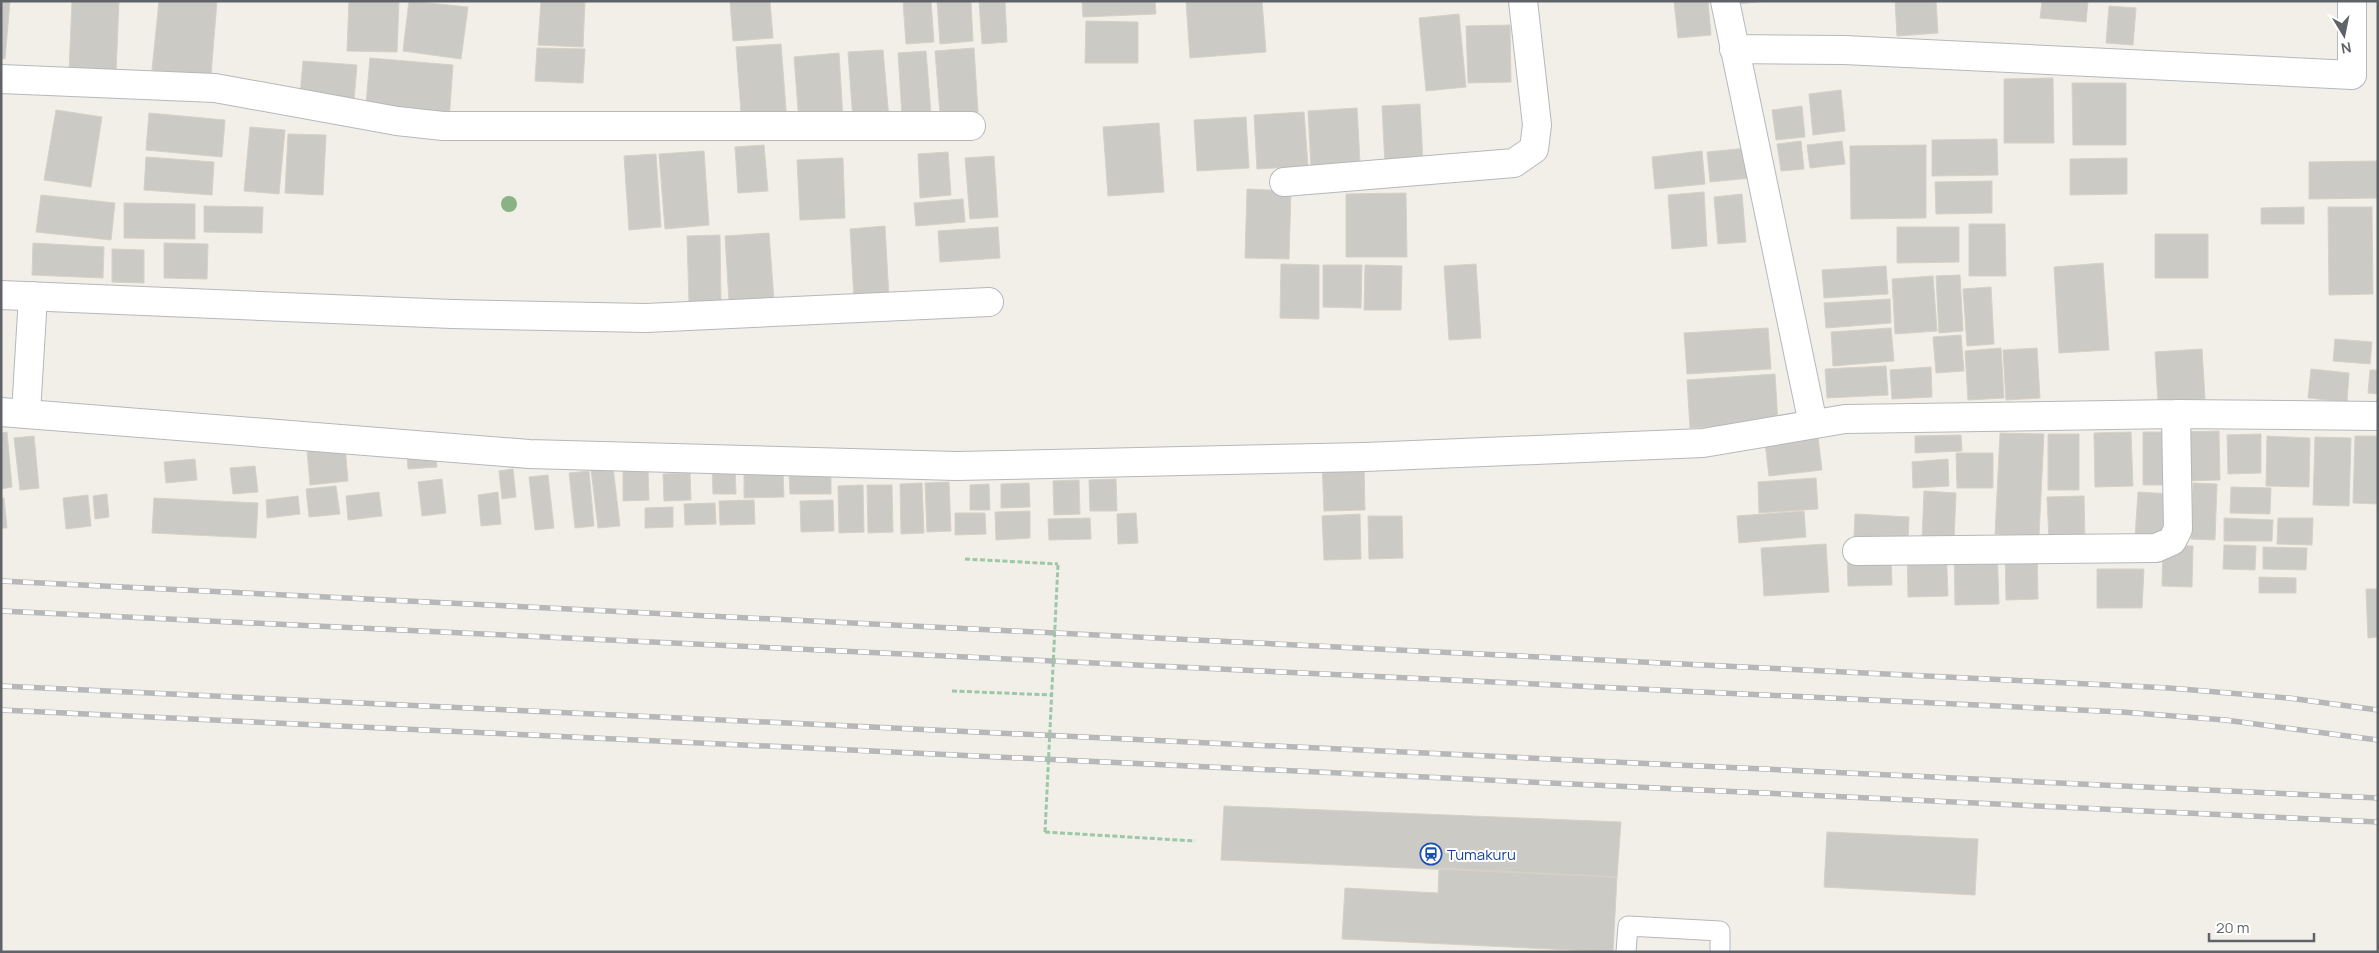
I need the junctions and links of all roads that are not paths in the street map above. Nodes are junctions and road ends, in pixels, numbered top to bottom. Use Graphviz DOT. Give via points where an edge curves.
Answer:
graph roads {
  1 [pos="1523,1"];
  2 [pos="1725,1"];
  3 [pos="2352,1"];
  4 [pos="1734,49"];
  5 [pos="1,79"];
  6 [pos="971,126"];
  7 [pos="1284,182"];
  8 [pos="1,295"];
  9 [pos="33,296"];
  10 [pos="989,302"];
  11 [pos="13,412"];
  12 [pos="2176,414"];
  13 [pos="2378,416"];
  14 [pos="1814,424"];
  15 [pos="1857,550"];
  16 [pos="1626,952"];
  17 [pos="1720,952"];
  1 -- 7 [label="street" via="1537,125 1534,149 1514,163"];
  2 -- 4 [label="street"];
  3 -- 4 [label="street" via="2352,75 1844,50"];
  4 -- 14 [label="street"];
  5 -- 6 [label="street" via="215,88 397,121 444,126"];
  8 -- 9 [label="street"];
  9 -- 10 [label="street" via="452,314 646,318"];
  9 -- 11 [label="street"];
  11 -- 14 [label="street" via="529,454 956,466 1365,457 1703,443"];
  12 -- 13 [label="street"];
  12 -- 14 [label="street" via="1845,419"];
  12 -- 15 [label="street" via="2178,529 2172,541 2156,548"];
  16 -- 17 [label="lane" via="1628,926 1720,931"];
}
